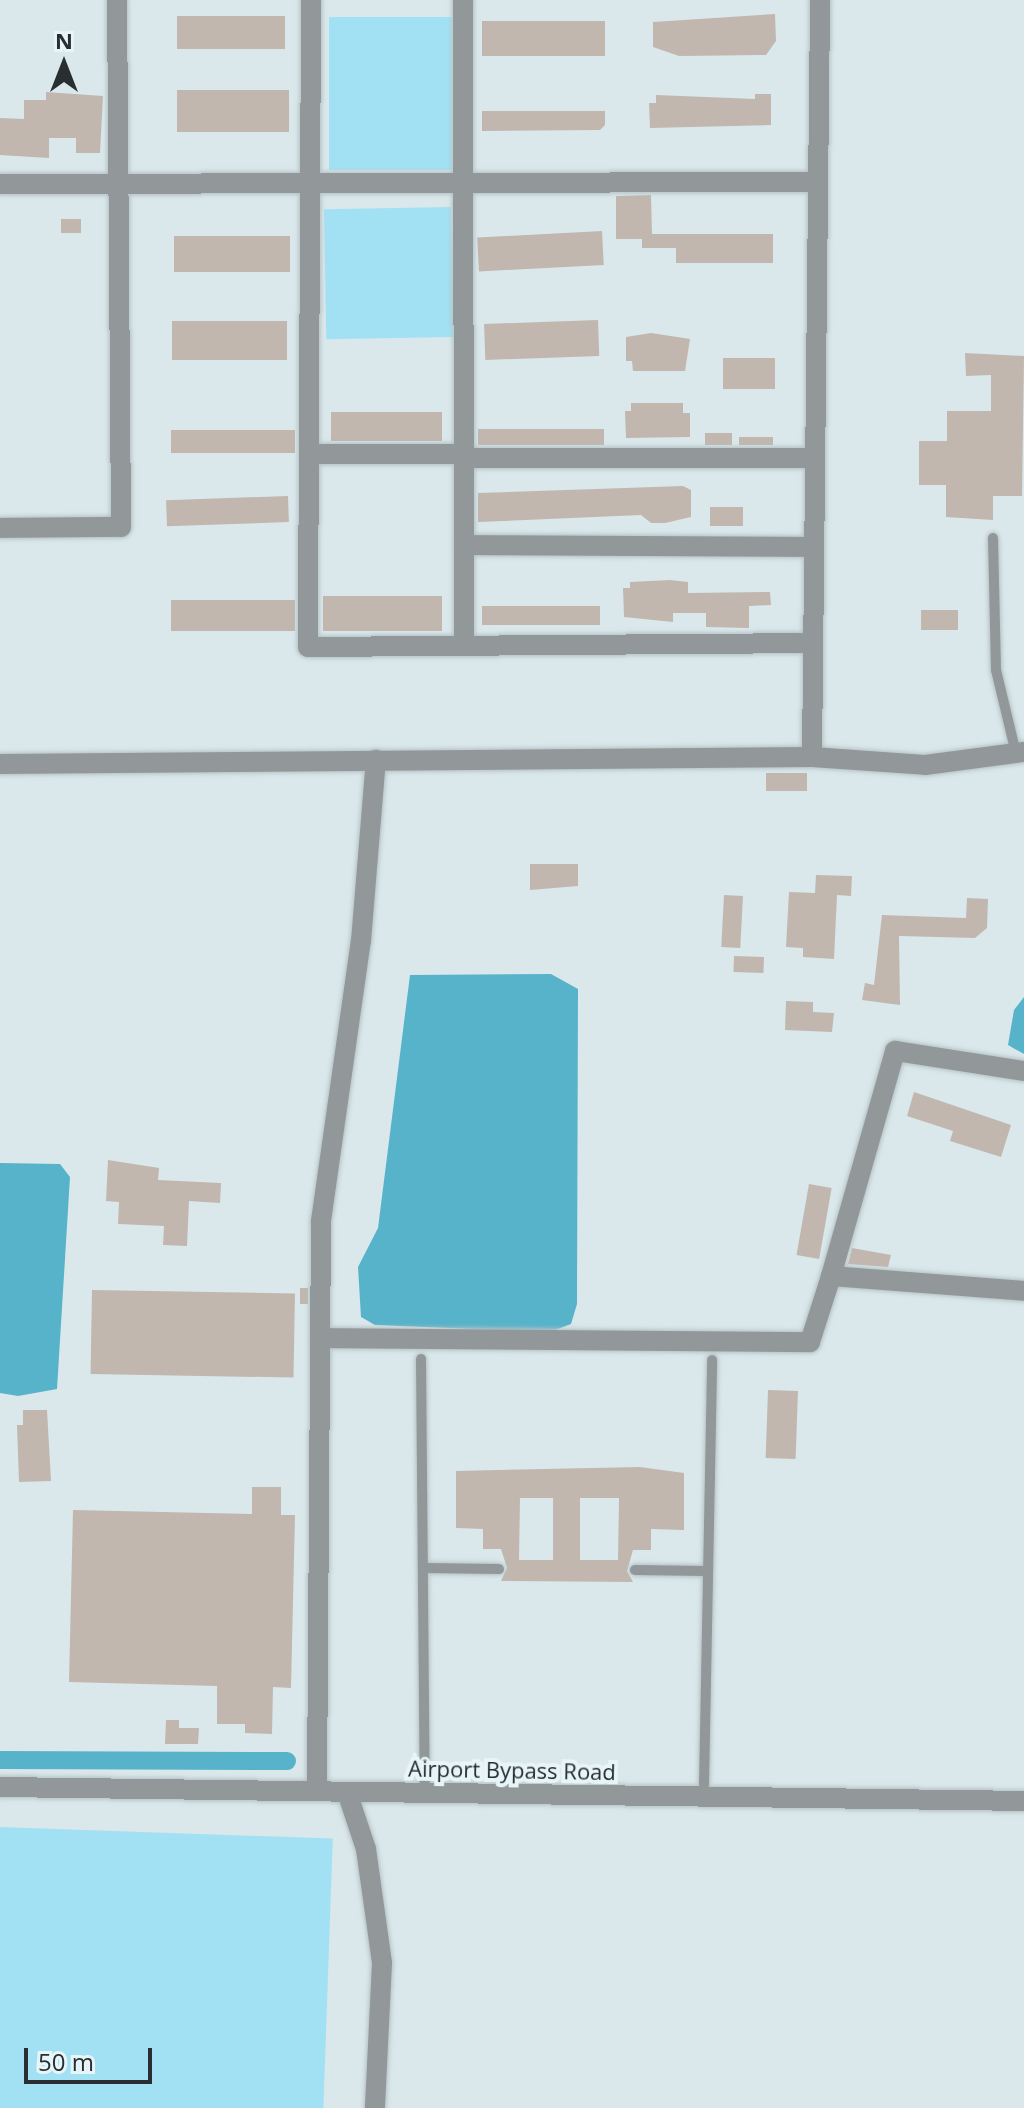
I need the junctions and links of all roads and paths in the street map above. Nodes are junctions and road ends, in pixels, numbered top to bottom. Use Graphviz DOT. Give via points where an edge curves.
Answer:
graph roads {
  1 [pos="117,0"];
  2 [pos="311,0"];
  3 [pos="463,0"];
  4 [pos="820,0"];
  5 [pos="310,182"];
  6 [pos="464,182"];
  7 [pos="818,182"];
  8 [pos="0,184"];
  9 [pos="121,184"];
  10 [pos="309,454"];
  11 [pos="464,456"];
  12 [pos="815,458"];
  13 [pos="0,528"];
  14 [pos="993,538"];
  15 [pos="464,545"];
  16 [pos="814,547"];
  17 [pos="464,643"];
  18 [pos="813,643"];
  19 [pos="1020,752"];
  20 [pos="812,757"];
  21 [pos="376,760"];
  22 [pos="0,764"];
  23 [pos="1024,1071"];
  24 [pos="831,1276"];
  25 [pos="1024,1291"];
  26 [pos="320,1338"];
  27 [pos="421,1359"];
  28 [pos="712,1360"];
  29 [pos="423,1568"];
  30 [pos="499,1569"];
  31 [pos="635,1570"];
  32 [pos="705,1571"];
  33 [pos="425,1782"];
  34 [pos="704,1785"];
  35 [pos="0,1787"];
  36 [pos="317,1791"];
  37 [pos="347,1792"];
  38 [pos="1024,1801"];
  39 [pos="375,2108"];
  1 -- 9 [label="street"];
  2 -- 5 [label="street"];
  3 -- 6 [label="street"];
  4 -- 7 [label="street"];
  5 -- 6 [label="street"];
  5 -- 9 [label="street"];
  5 -- 10 [label="street"];
  6 -- 7 [label="street"];
  6 -- 11 [label="street"];
  7 -- 12 [label="street"];
  8 -- 9 [label="street"];
  9 -- 13 [label="street" via="121,527"];
  10 -- 11 [label="street"];
  10 -- 17 [label="street" via="308,647"];
  11 -- 12 [label="street"];
  11 -- 15 [label="street"];
  12 -- 16 [label="street"];
  14 -- 19 [label="lane" via="996,670"];
  15 -- 16 [label="street"];
  15 -- 17 [label="street"];
  16 -- 18 [label="street"];
  17 -- 18 [label="street"];
  18 -- 20 [label="street"];
  19 -- 20 [label="street" via="925,765"];
  20 -- 21 [label="street"];
  21 -- 22 [label="street"];
  21 -- 26 [label="street" via="361,941 321,1221"];
  23 -- 24 [label="street" via="895,1051"];
  24 -- 25 [label="street"];
  24 -- 26 [label="street" via="810,1342"];
  26 -- 36 [label="street"];
  27 -- 29 [label="lane"];
  28 -- 32 [label="lane"];
  29 -- 30 [label="lane"];
  29 -- 33 [label="lane"];
  31 -- 32 [label="lane"];
  32 -- 34 [label="lane"];
  35 -- 36 [label="street, Airport Bypass Road"];
  36 -- 37 [label="street, Airport Bypass Road"];
  37 -- 38 [label="street, Airport Bypass Road"];
  37 -- 39 [label="street" via="366,1849 382,1963"];
}
